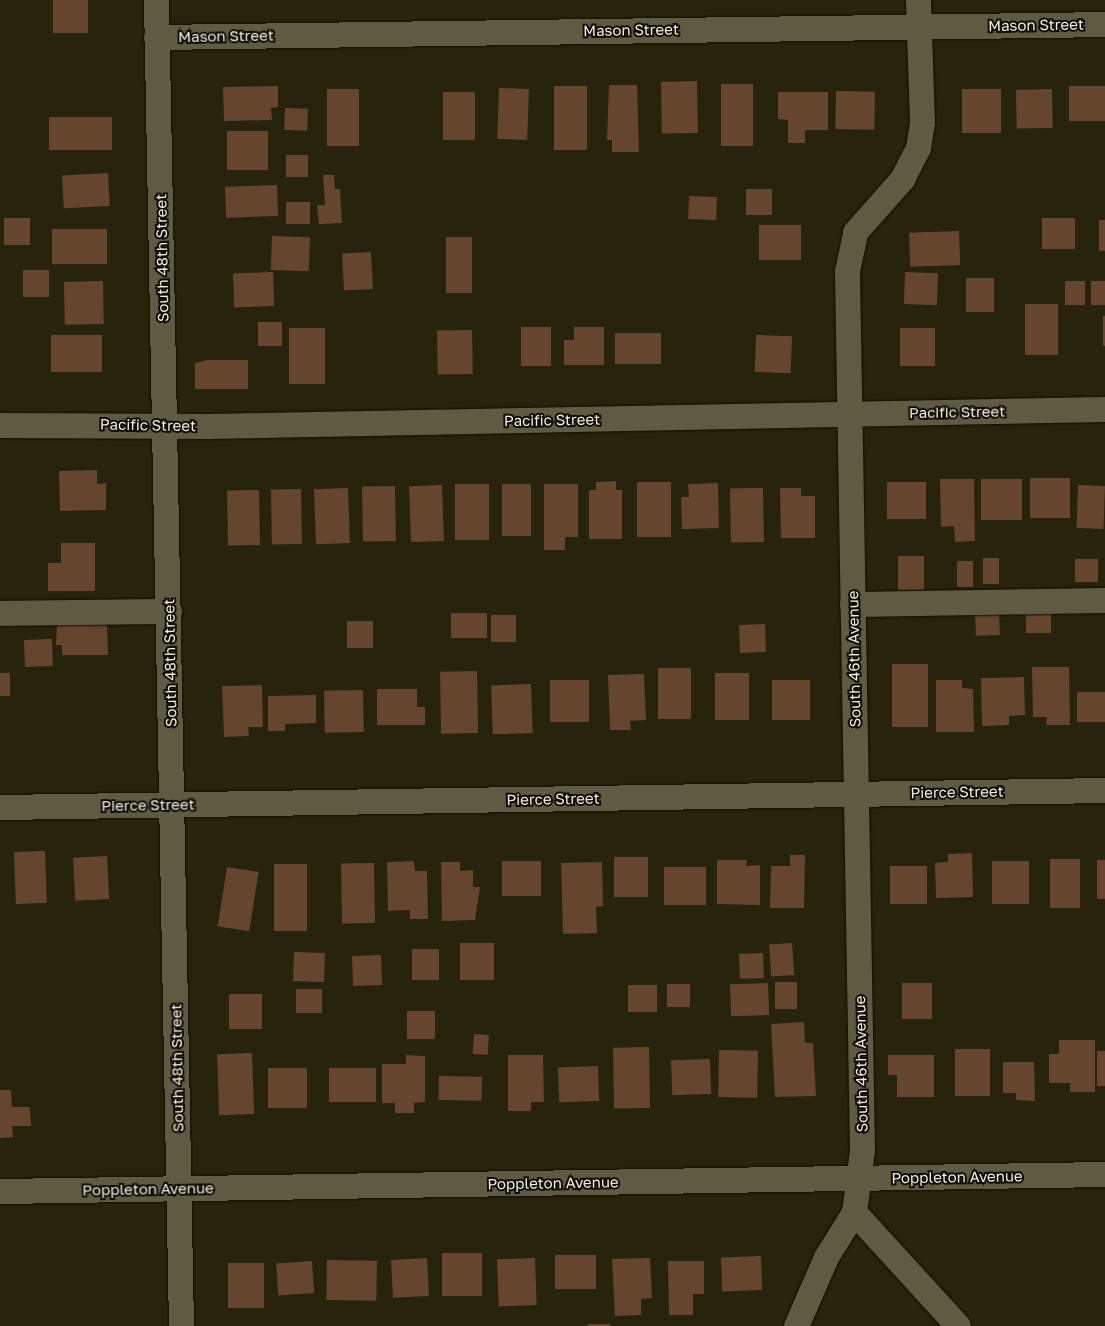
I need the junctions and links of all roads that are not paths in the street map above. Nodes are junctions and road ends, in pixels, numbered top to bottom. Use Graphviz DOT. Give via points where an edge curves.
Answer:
graph roads {
  1 [pos="156,0"];
  2 [pos="918,0"];
  3 [pos="1105,24"];
  4 [pos="919,26"];
  5 [pos="156,37"];
  6 [pos="1105,409"];
  7 [pos="850,415"];
  8 [pos="0,425"];
  9 [pos="166,425"];
  10 [pos="1105,600"];
  11 [pos="852,604"];
  12 [pos="169,611"];
  13 [pos="0,613"];
  14 [pos="1105,790"];
  15 [pos="857,794"];
  16 [pos="172,805"];
  17 [pos="0,807"];
  18 [pos="1105,1174"];
  19 [pos="858,1178"];
  20 [pos="179,1188"];
  21 [pos="0,1191"];
  22 [pos="854,1212"];
  23 [pos="181,1326"];
  24 [pos="796,1326"];
  25 [pos="958,1326"];
  1 -- 5 [label="street, South 48th Street"];
  2 -- 4 [label="street, South 46th Avenue"];
  3 -- 4 [label="street, Mason Street"];
  4 -- 5 [label="street, Mason Street"];
  4 -- 7 [label="street, South 46th Avenue" via="922,122 918,148 902,179 855,232 848,252"];
  5 -- 9 [label="street, South 48th Street"];
  6 -- 7 [label="street, Pacific Street"];
  7 -- 9 [label="street, Pacific Street"];
  7 -- 11 [label="street, South 46th Avenue"];
  8 -- 9 [label="street, Pacific Street"];
  9 -- 12 [label="street, South 48th Street"];
  10 -- 11 [label="street"];
  11 -- 15 [label="street, South 46th Avenue"];
  12 -- 13 [label="street"];
  12 -- 16 [label="street, South 48th Street"];
  14 -- 15 [label="street, Pierce Street"];
  15 -- 16 [label="street, Pierce Street"];
  15 -- 19 [label="street, South 46th Avenue" via="862,1150"];
  16 -- 17 [label="street, Pierce Street"];
  16 -- 20 [label="street, South 48th Street"];
  18 -- 19 [label="street, Poppleton Avenue"];
  19 -- 20 [label="street, Poppleton Avenue"];
  19 -- 22 [label="street, South 46th Avenue"];
  20 -- 21 [label="street, Poppleton Avenue"];
  20 -- 23 [label="street, South 48th Street"];
  22 -- 24 [label="street, South 46th Avenue" via="826,1257"];
  22 -- 25 [label="street"];
}
